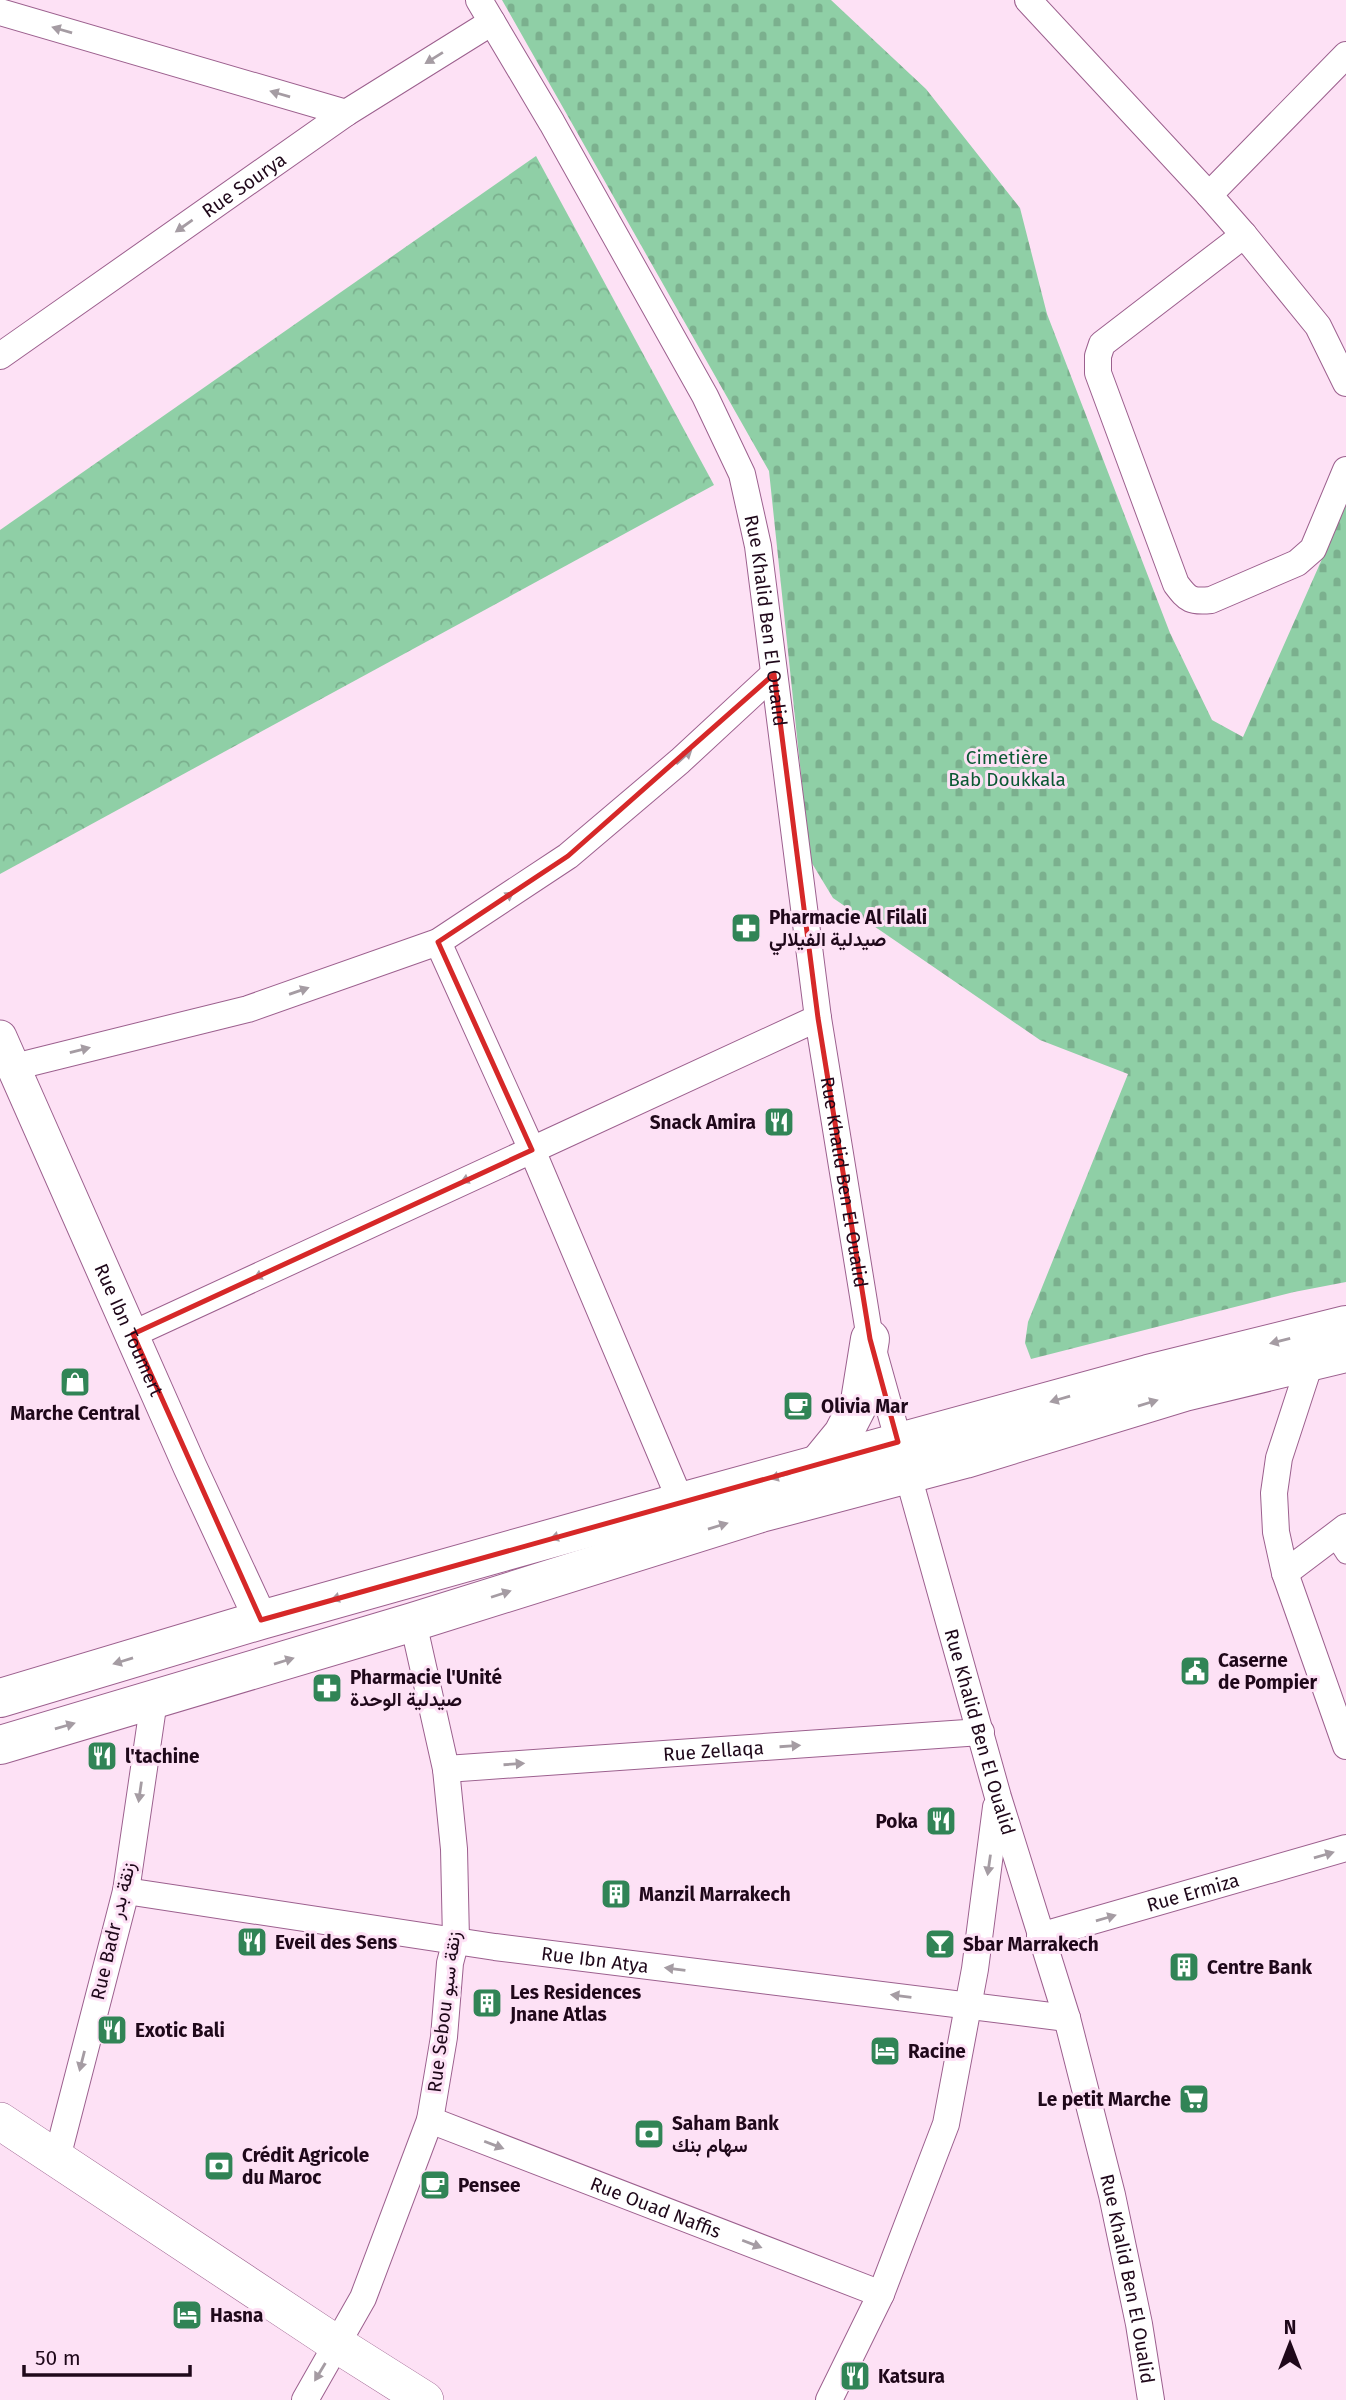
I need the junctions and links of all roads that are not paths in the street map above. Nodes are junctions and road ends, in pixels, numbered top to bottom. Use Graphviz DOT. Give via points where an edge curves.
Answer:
graph roads {
  1 [pos="1028,0"];
  2 [pos="486,11"];
  3 [pos="0,12"];
  4 [pos="1346,55"];
  5 [pos="346,113"];
  6 [pos="1209,195"];
  7 [pos="1244,235"];
  8 [pos="0,356"];
  9 [pos="1346,383"];
  10 [pos="1346,470"];
  11 [pos="774,674"];
  12 [pos="439,942"];
  13 [pos="818,1018"];
  14 [pos="0,1037"];
  15 [pos="7,1069"];
  16 [pos="532,1150"];
  17 [pos="1346,1325"];
  18 [pos="133,1334"];
  19 [pos="870,1339"];
  20 [pos="1329,1357"];
  21 [pos="902,1458"];
  22 [pos="816,1467"];
  23 [pos="681,1502"];
  24 [pos="1342,1538"];
  25 [pos="1285,1573"];
  26 [pos="261,1620"];
  27 [pos="413,1622"];
  28 [pos="0,1698"];
  29 [pos="154,1700"];
  30 [pos="981,1732"];
  31 [pos="0,1745"];
  32 [pos="1346,1746"];
  33 [pos="446,1769"];
  34 [pos="998,1797"];
  35 [pos="1346,1848"];
  36 [pos="125,1891"];
  37 [pos="1040,1936"];
  38 [pos="456,1940"];
  39 [pos="969,2004"];
  40 [pos="1067,2018"];
  41 [pos="430,2120"];
  42 [pos="0,2121"];
  43 [pos="57,2158"];
  44 [pos="881,2294"];
  45 [pos="338,2345"];
  46 [pos="305,2400"];
  47 [pos="425,2400"];
  48 [pos="829,2400"];
  49 [pos="1151,2400"];
  1 -- 6 [label="street"];
  2 -- 5 [label="street, Rue Sourya, one-way"];
  2 -- 11 [label="street, Rue Khalid Ben El Oualid" via="698,384 742,474 758,546"];
  5 -- 3 [label="street, one-way"];
  4 -- 6 [label="street"];
  5 -- 8 [label="street, Rue Sourya, one-way"];
  6 -- 7 [label="street"];
  7 -- 9 [label="street" via="1318,326"];
  7 -- 10 [label="street" via="1102,344 1098,356 1098,373 1176,584 1187,598 1211,600 1297,563 1313,549"];
  12 -- 11 [label="street, one-way" via="568,856"];
  11 -- 13 [label="street, Rue Khalid Ben El Oualid"];
  15 -- 12 [label="street, one-way" via="248,1009"];
  12 -- 16 [label="street"];
  13 -- 16 [label="street"];
  13 -- 19 [label="street, Rue Khalid Ben El Oualid"];
  14 -- 15 [label="street, Rue Ibn Toumert"];
  15 -- 18 [label="street, Rue Ibn Toumert"];
  16 -- 18 [label="street, one-way"];
  16 -- 23 [label="street"];
  17 -- 21 [label="main road, one-way" via="1148,1374"];
  18 -- 26 [label="street, Rue Ibn Toumert"];
  19 -- 21 [label="street, Rue Khalid Ben El Oualid"];
  19 -- 22 [label="main road" via="860,1401 844,1434"];
  21 -- 20 [label="main road, one-way" via="965,1459 1184,1392"];
  20 -- 25 [label="street" via="1286,1433 1276,1477 1276,1532"];
  21 -- 22 [label="main road"];
  27 -- 21 [label="main road, one-way" via="761,1513"];
  21 -- 30 [label="street, Rue Khalid Ben El Oualid"];
  22 -- 23 [label="main road, one-way"];
  23 -- 26 [label="main road, one-way"];
  24 -- 25 [label="street"];
  25 -- 32 [label="street"];
  26 -- 28 [label="main road, one-way"];
  29 -- 27 [label="main road, one-way"];
  27 -- 33 [label="street, Rue Sebou زنقة سبو"];
  31 -- 29 [label="main road, one-way"];
  29 -- 36 [label="street, Rue Badr زنقة بدر, one-way"];
  33 -- 30 [label="street, Rue Zellaqa, one-way"];
  30 -- 34 [label="street, Rue Khalid Ben El Oualid"];
  33 -- 38 [label="street, Rue Sebou زنقة سبو"];
  34 -- 37 [label="street, Rue Khalid Ben El Oualid"];
  34 -- 39 [label="street, one-way"];
  37 -- 35 [label="street, Rue Ermiza, one-way"];
  36 -- 38 [label="street, Rue Ibn Atya"];
  36 -- 43 [label="street, Rue Badr زنقة بدر, one-way"];
  37 -- 40 [label="street, Rue Khalid Ben El Oualid"];
  39 -- 38 [label="street, Rue Ibn Atya, one-way"];
  38 -- 41 [label="street, Rue Sebou زنقة سبو"];
  39 -- 40 [label="street, Rue Ibn Atya"];
  39 -- 44 [label="street" via="946,2124"];
  40 -- 49 [label="street, Rue Khalid Ben El Oualid" via="1112,2195"];
  41 -- 44 [label="street, Rue Ouad Naffis, one-way"];
  41 -- 45 [label="street, Rue Sebou زنقة سبو" via="363,2298"];
  42 -- 43 [label="main road"];
  43 -- 45 [label="main road"];
  44 -- 48 [label="street"];
  45 -- 46 [label="street, Rue Sebou زنقة سبو, one-way"];
  45 -- 47 [label="main road"];
}
